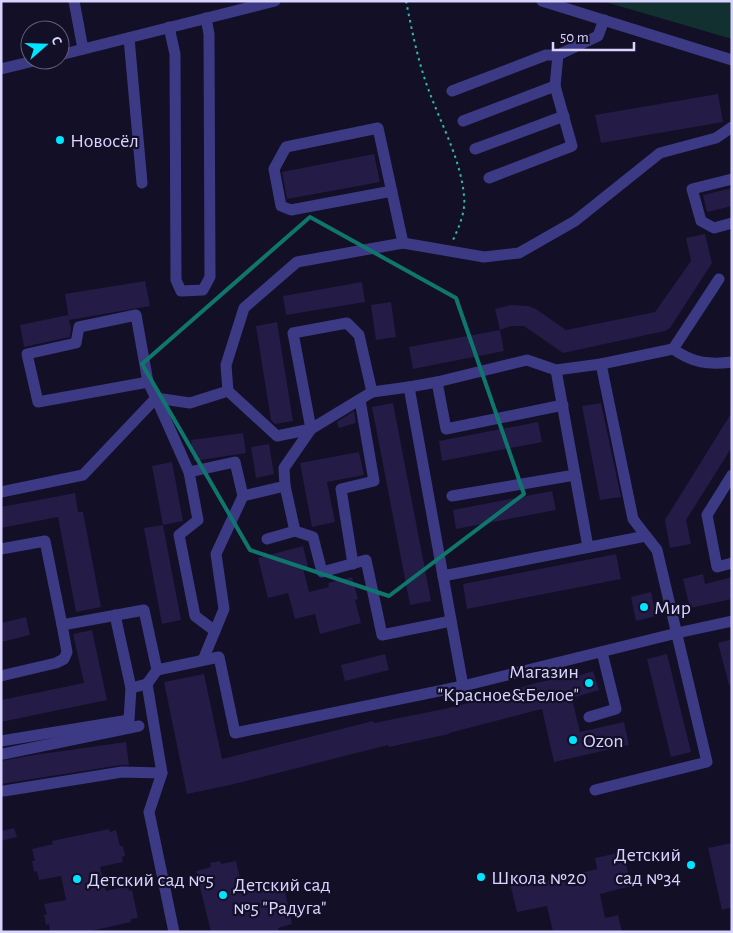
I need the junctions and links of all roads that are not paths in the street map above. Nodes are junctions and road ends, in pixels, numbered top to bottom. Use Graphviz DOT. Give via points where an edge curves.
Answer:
graph roads {
  1 [pos="74,1"];
  2 [pos="275,1"];
  3 [pos="542,1"];
  4 [pos="206,18"];
  5 [pos="604,20"];
  6 [pos="169,27"];
  7 [pos="129,38"];
  8 [pos="83,49"];
  9 [pos="70,52"];
  10 [pos="558,55"];
  11 [pos="732,60"];
  12 [pos="20,64"];
  13 [pos="1,69"];
  14 [pos="555,86"];
  15 [pos="452,91"];
  16 [pos="564,116"];
  17 [pos="463,121"];
  18 [pos="732,127"];
  19 [pos="475,149"];
  20 [pos="488,178"];
  21 [pos="732,179"];
  22 [pos="142,183"];
  23 [pos="392,191"];
  24 [pos="732,223"];
  25 [pos="403,243"];
  26 [pos="720,278"];
  27 [pos="673,349"];
  28 [pos="732,362"];
  29 [pos="601,364"];
  30 [pos="556,370"];
  31 [pos="148,382"];
  32 [pos="437,382"];
  33 [pos="409,387"];
  34 [pos="228,391"];
  35 [pos="372,392"];
  36 [pos="156,398"];
  37 [pos="360,400"];
  38 [pos="563,405"];
  39 [pos="311,429"];
  40 [pos="189,472"];
  41 [pos="575,475"];
  42 [pos="732,475"];
  43 [pos="285,486"];
  44 [pos="1,492"];
  45 [pos="242,496"];
  46 [pos="452,496"];
  47 [pos="295,531"];
  48 [pos="646,536"];
  49 [pos="267,539"];
  50 [pos="588,547"];
  51 [pos="1,549"];
  52 [pos="354,564"];
  53 [pos="732,564"];
  54 [pos="443,576"];
  55 [pos="115,615"];
  56 [pos="451,621"];
  57 [pos="732,622"];
  58 [pos="62,625"];
  59 [pos="215,631"];
  60 [pos="677,634"];
  61 [pos="602,652"];
  62 [pos="203,660"];
  63 [pos="157,670"];
  64 [pos="1,676"];
  65 [pos="147,684"];
  66 [pos="463,686"];
  67 [pos="131,688"];
  68 [pos="588,716"];
  69 [pos="134,723"];
  70 [pos="156,737"];
  71 [pos="1,741"];
  72 [pos="3,754"];
  73 [pos="162,773"];
  74 [pos="595,790"];
  75 [pos="4,791"];
  76 [pos="174,932"];
  1 -- 8 [label="street"];
  2 -- 4 [label="street"];
  3 -- 5 [label="street"];
  4 -- 6 [label="street"];
  4 -- 6 [label="street" via="209,34 210,277 203,290 181,291 176,280 175,54"];
  5 -- 10 [label="street" via="598,36"];
  5 -- 11 [label="street"];
  6 -- 7 [label="street"];
  7 -- 8 [label="street"];
  7 -- 22 [label="street"];
  8 -- 9 [label="street"];
  10 -- 14 [label="street"];
  10 -- 15 [label="street" via="546,55"];
  12 -- 13 [label="street"];
  14 -- 16 [label="street"];
  14 -- 17 [label="street"];
  16 -- 19 [label="street"];
  16 -- 20 [label="street" via="572,146"];
  18 -- 25 [label="street" via="716,138 660,153 575,221 519,253 484,258"];
  21 -- 24 [label="street" via="692,189 701,221 714,228"];
  23 -- 23 [label="street" via="378,128 286,147 274,169 281,206 291,210"];
  23 -- 25 [label="street"];
  25 -- 34 [label="street" via="297,262 244,308 226,365"];
  26 -- 27 [label="street"];
  27 -- 28 [label="street" via="697,362"];
  27 -- 29 [label="street"];
  29 -- 30 [label="street"];
  29 -- 48 [label="street" via="633,519"];
  30 -- 32 [label="street" via="527,360"];
  30 -- 38 [label="street"];
  31 -- 31 [label="street" via="136,315 79,327 76,343 27,354 38,402"];
  31 -- 36 [label="street"];
  32 -- 33 [label="street"];
  32 -- 38 [label="street" via="446,429"];
  33 -- 35 [label="street"];
  33 -- 54 [label="street"];
  34 -- 36 [label="street" via="190,403"];
  34 -- 39 [label="street" via="278,436"];
  35 -- 37 [label="street"];
  35 -- 39 [label="street" via="359,335 347,323 293,333"];
  36 -- 40 [label="street"];
  36 -- 44 [label="street" via="83,475"];
  37 -- 39 [label="street"];
  37 -- 52 [label="street" via="374,481 341,489"];
  38 -- 41 [label="street"];
  39 -- 43 [label="street" via="284,468"];
  40 -- 45 [label="street" via="235,462"];
  40 -- 59 [label="street" via="198,520 179,535 195,616"];
  41 -- 46 [label="street"];
  41 -- 50 [label="street"];
  42 -- 53 [label="street" via="708,515 717,567"];
  43 -- 45 [label="street"];
  43 -- 47 [label="street"];
  45 -- 59 [label="street" via="216,554 224,609"];
  47 -- 49 [label="street"];
  47 -- 52 [label="street" via="313,537 322,572"];
  48 -- 50 [label="street"];
  48 -- 60 [label="street" via="657,550"];
  50 -- 54 [label="street"];
  51 -- 58 [label="street" via="46,541"];
  52 -- 56 [label="street" via="366,560 382,635"];
  54 -- 56 [label="street"];
  55 -- 58 [label="street"];
  55 -- 63 [label="street" via="144,610"];
  55 -- 67 [label="street"];
  56 -- 66 [label="street"];
  57 -- 60 [label="street"];
  58 -- 64 [label="street" via="67,652 64,659"];
  59 -- 62 [label="street"];
  60 -- 61 [label="street"];
  60 -- 74 [label="street" via="707,762"];
  61 -- 66 [label="street"];
  61 -- 68 [label="street" via="616,709"];
  62 -- 63 [label="street"];
  62 -- 66 [label="street" via="219,656 235,733"];
  63 -- 65 [label="street"];
  65 -- 67 [label="street"];
  65 -- 70 [label="street"];
  67 -- 69 [label="street"];
  69 -- 70 [label="street"];
  69 -- 71 [label="street"];
  69 -- 72 [label="street"];
  70 -- 73 [label="street"];
  73 -- 75 [label="street" via="122,772"];
  73 -- 76 [label="street" via="149,812"];
}
